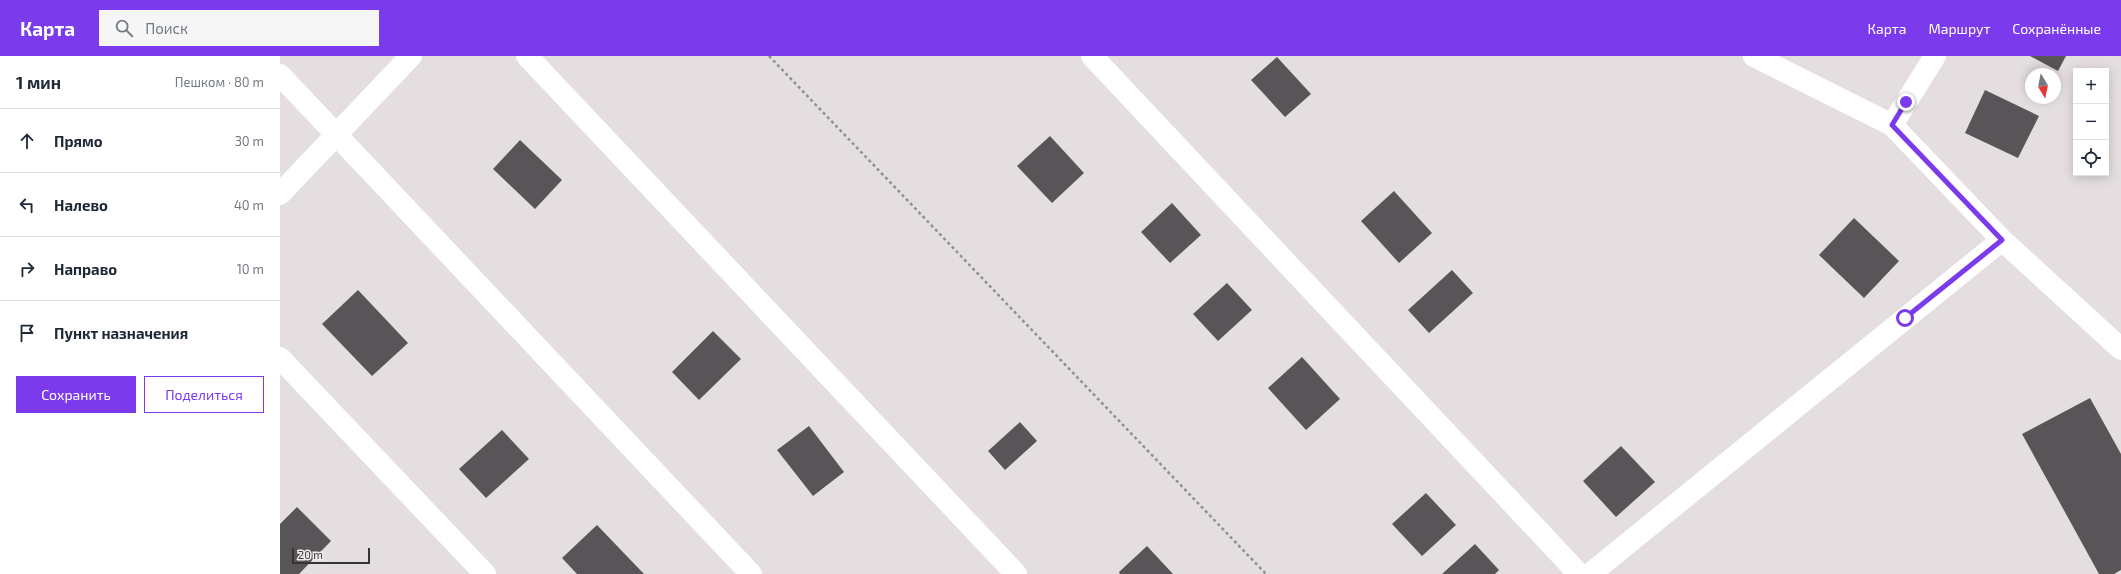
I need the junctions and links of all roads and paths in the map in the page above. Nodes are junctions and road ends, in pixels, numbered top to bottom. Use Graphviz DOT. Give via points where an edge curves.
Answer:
graph roads {
  1 [pos="411,56"];
  2 [pos="527,56"];
  3 [pos="770,56"];
  4 [pos="1092,56"];
  5 [pos="1754,56"];
  6 [pos="1935,56"];
  7 [pos="280,75"];
  8 [pos="1892,125"];
  9 [pos="336,135"];
  10 [pos="280,194"];
  11 [pos="2002,240"];
  12 [pos="2121,349"];
  13 [pos="280,358"];
  14 [pos="485,574"];
  15 [pos="751,574"];
  16 [pos="1016,574"];
  17 [pos="1266,574"];
  18 [pos="1579,574"];
  19 [pos="1590,574"];
  1 -- 9 [label="street"];
  2 -- 16 [label="street"];
  3 -- 17 [label="path"];
  4 -- 18 [label="street"];
  5 -- 8 [label="street"];
  6 -- 8 [label="street"];
  7 -- 9 [label="street"];
  8 -- 11 [label="street"];
  9 -- 10 [label="street"];
  9 -- 15 [label="street"];
  11 -- 12 [label="street"];
  11 -- 19 [label="street"];
  13 -- 14 [label="street"];
}
